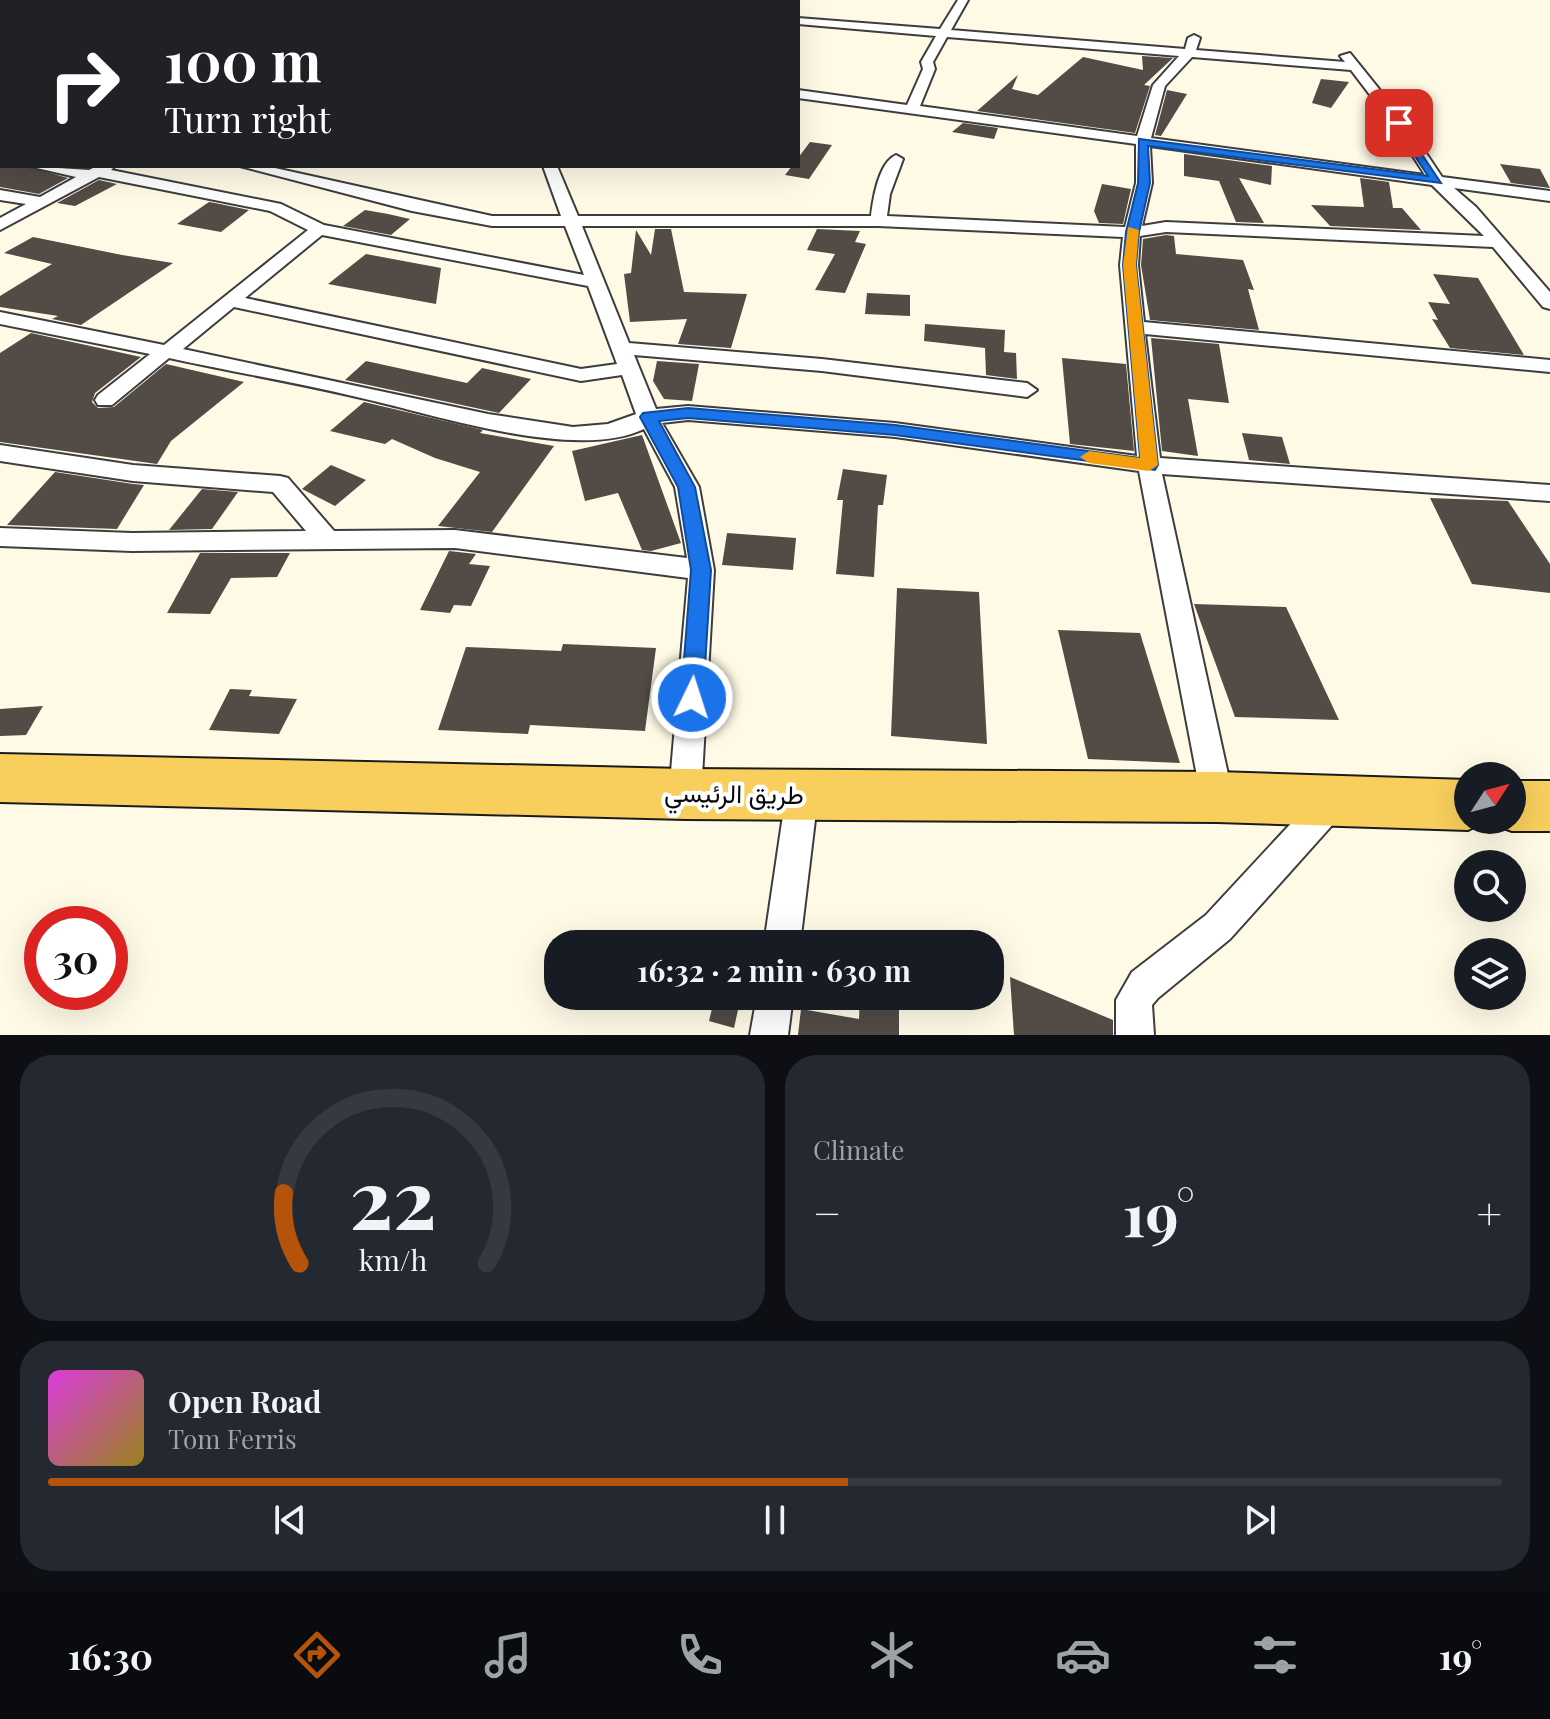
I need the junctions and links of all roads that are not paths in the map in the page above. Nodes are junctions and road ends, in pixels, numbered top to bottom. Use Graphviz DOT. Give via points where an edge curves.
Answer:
graph roads {
  1 [pos="963,0"];
  2 [pos="800,21"];
  3 [pos="943,33"];
  4 [pos="1192,45"];
  5 [pos="1342,51"];
  6 [pos="1355,67"];
  7 [pos="800,94"];
  8 [pos="912,109"];
  9 [pos="1143,142"];
  10 [pos="896,159"];
  11 [pos="61,168"];
  12 [pos="255,168"];
  13 [pos="551,168"];
  14 [pos="99,171"];
  15 [pos="1437,181"];
  16 [pos="0,195"];
  17 [pos="1550,196"];
  18 [pos="42,202"];
  19 [pos="573,220"];
  20 [pos="878,221"];
  21 [pos="0,225"];
  22 [pos="319,229"];
  23 [pos="1132,232"];
  24 [pos="1497,242"];
  25 [pos="593,282"];
  26 [pos="232,301"];
  27 [pos="1550,303"];
  28 [pos="0,318"];
  29 [pos="1136,327"];
  30 [pos="167,351"];
  31 [pos="624,358"];
  32 [pos="1550,366"];
  33 [pos="1027,390"];
  34 [pos="105,400"];
  35 [pos="648,417"];
  36 [pos="0,453"];
  37 [pos="1149,465"];
  38 [pos="1550,493"];
  39 [pos="0,537"];
  40 [pos="326,538"];
  41 [pos="701,570"];
  42 [pos="0,778"];
  43 [pos="685,794"];
  44 [pos="802,795"];
  45 [pos="1217,797"];
  46 [pos="1332,802"];
  47 [pos="1454,805"];
  48 [pos="1526,806"];
  49 [pos="1550,806"];
  50 [pos="784,930"];
  51 [pos="773,1010"];
  52 [pos="769,1035"];
  53 [pos="1135,1035"];
  1 -- 3 [label="street"];
  2 -- 3 [label="street"];
  3 -- 4 [label="street"];
  3 -- 8 [label="street"];
  4 -- 6 [label="street"];
  4 -- 9 [label="street" via="1159,85"];
  5 -- 6 [label="street"];
  6 -- 15 [label="street"];
  7 -- 8 [label="street"];
  8 -- 9 [label="street"];
  9 -- 15 [label="street"];
  9 -- 23 [label="street" via="1144,183"];
  10 -- 20 [label="street"];
  11 -- 14 [label="street"];
  12 -- 19 [label="street" via="492,221"];
  13 -- 19 [label="street"];
  14 -- 18 [label="street"];
  14 -- 22 [label="street" via="275,207"];
  15 -- 17 [label="street"];
  15 -- 24 [label="street"];
  16 -- 18 [label="street"];
  18 -- 21 [label="street"];
  19 -- 20 [label="street"];
  19 -- 25 [label="street"];
  20 -- 23 [label="street"];
  22 -- 25 [label="street"];
  22 -- 26 [label="street"];
  23 -- 24 [label="street" via="1166,227"];
  23 -- 29 [label="street" via="1129,265"];
  24 -- 27 [label="street"];
  25 -- 31 [label="street"];
  26 -- 30 [label="street"];
  26 -- 31 [label="street" via="581,375"];
  28 -- 30 [label="street"];
  29 -- 32 [label="street"];
  29 -- 37 [label="street"];
  30 -- 34 [label="street"];
  30 -- 35 [label="street" via="488,421 573,434 632,426"];
  31 -- 33 [label="street" via="822,365"];
  31 -- 35 [label="street"];
  35 -- 37 [label="street" via="688,413 880,429"];
  35 -- 41 [label="street" via="687,487"];
  36 -- 40 [label="street" via="133,473 280,484"];
  37 -- 38 [label="street"];
  37 -- 45 [label="street"];
  39 -- 40 [label="street" via="132,542"];
  40 -- 41 [label="street" via="455,539"];
  41 -- 43 [label="street"];
  42 -- 43 [label="main road, طريق الرئيسي"];
  43 -- 44 [label="main road, طريق الرئيسي"];
  44 -- 45 [label="main road, طريق الرئيسي"];
  44 -- 50 [label="street"];
  45 -- 46 [label="main road, طريق الرئيسي"];
  46 -- 47 [label="main road, طريق الرئيسي"];
  46 -- 53 [label="street" via="1218,927 1145,985 1134,1000"];
  48 -- 49 [label="main road"];
  51 -- 52 [label="street"];
}
